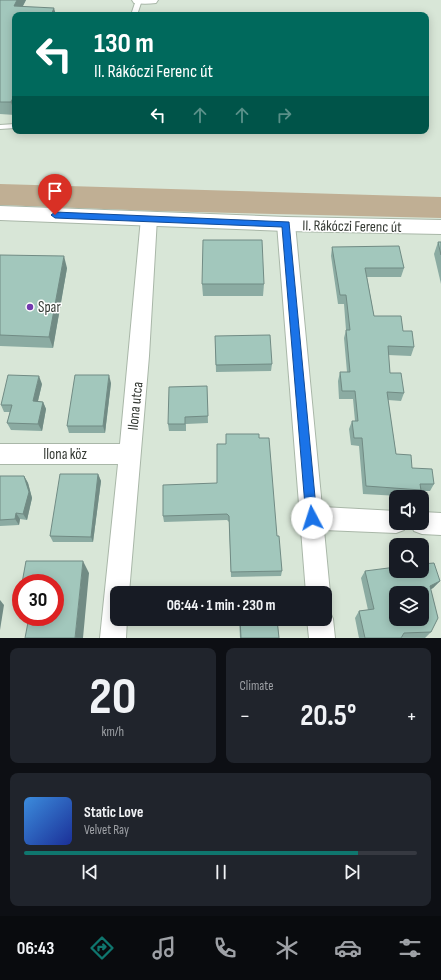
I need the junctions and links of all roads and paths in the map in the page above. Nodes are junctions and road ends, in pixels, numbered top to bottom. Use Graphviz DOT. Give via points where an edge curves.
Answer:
graph roads {
  1 [pos="139,0"];
  2 [pos="152,0"];
  3 [pos="135,12"];
  4 [pos="12,126"];
  5 [pos="0,127"];
  6 [pos="0,213"];
  7 [pos="149,218"];
  8 [pos="286,224"];
  9 [pos="441,227"];
  10 [pos="0,454"];
  11 [pos="130,454"];
  12 [pos="312,518"];
  13 [pos="389,522"];
  14 [pos="429,523"];
  15 [pos="441,524"];
  16 [pos="118,586"];
  17 [pos="317,586"];
  18 [pos="114,626"];
  19 [pos="321,626"];
  20 [pos="113,638"];
  21 [pos="322,638"];
  1 -- 2 [label="street"];
  1 -- 3 [label="lane"];
  4 -- 5 [label="lane"];
  6 -- 7 [label="main road, II. Rákóczi Ferenc út"];
  7 -- 8 [label="main road, II. Rákóczi Ferenc út"];
  7 -- 11 [label="street, Ilona utca" via="140,356"];
  8 -- 9 [label="main road, II. Rákóczi Ferenc út"];
  8 -- 12 [label="street"];
  10 -- 11 [label="street, Ilona köz"];
  11 -- 16 [label="street, Ilona utca"];
  12 -- 13 [label="street"];
  12 -- 17 [label="street"];
  14 -- 15 [label="street"];
  18 -- 20 [label="street"];
  19 -- 21 [label="street"];
}
